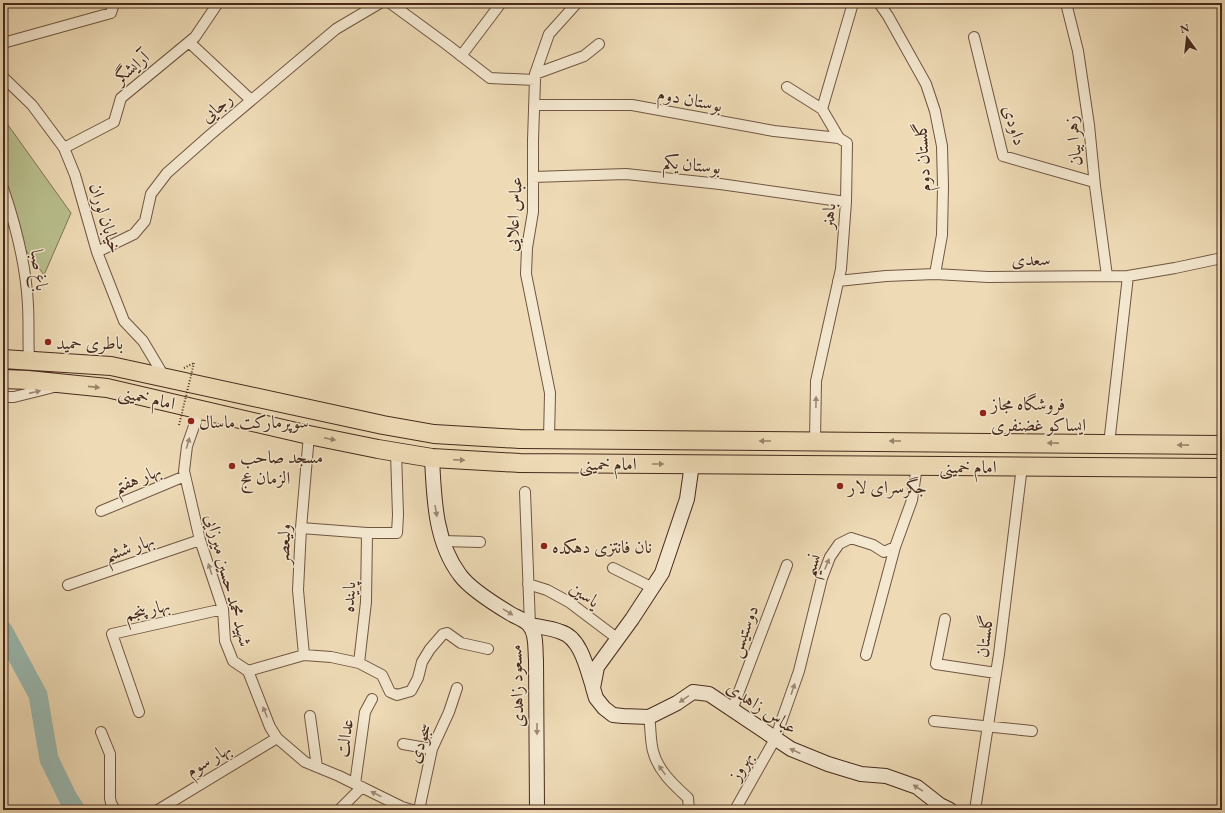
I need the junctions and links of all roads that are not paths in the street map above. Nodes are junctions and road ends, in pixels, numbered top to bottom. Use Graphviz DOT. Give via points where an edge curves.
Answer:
graph roads {
  1 [pos="114,3"];
  2 [pos="218,3"];
  3 [pos="380,3"];
  4 [pos="390,3"];
  5 [pos="501,3"];
  6 [pos="577,3"];
  7 [pos="853,3"];
  8 [pos="879,3"];
  9 [pos="1066,3"];
  10 [pos="974,37"];
  11 [pos="189,42"];
  12 [pos="3,43"];
  13 [pos="600,44"];
  14 [pos="461,56"];
  15 [pos="3,77"];
  16 [pos="535,77"];
  17 [pos="787,87"];
  18 [pos="251,100"];
  19 [pos="534,105"];
  20 [pos="822,109"];
  21 [pos="840,138"];
  22 [pos="64,148"];
  23 [pos="533,177"];
  24 [pos="1094,182"];
  25 [pos="3,188"];
  26 [pos="846,202"];
  27 [pos="97,252"];
  28 [pos="1222,258"];
  29 [pos="935,274"];
  30 [pos="1107,276"];
  31 [pos="1128,276"];
  32 [pos="838,281"];
  33 [pos="3,359"];
  34 [pos="29,360"];
  35 [pos="165,378"];
  36 [pos="3,379"];
  37 [pos="67,384"];
  38 [pos="3,397"];
  39 [pos="200,409"];
  40 [pos="309,434"];
  41 [pos="548,439"];
  42 [pos="815,441"];
  43 [pos="920,442"];
  44 [pos="1109,444"];
  45 [pos="1222,445"];
  46 [pos="396,452"];
  47 [pos="432,458"];
  48 [pos="692,464"];
  49 [pos="917,466"];
  50 [pos="1022,466"];
  51 [pos="1222,468"];
  52 [pos="185,476"];
  53 [pos="525,492"];
  54 [pos="101,511"];
  55 [pos="301,528"];
  56 [pos="367,533"];
  57 [pos="200,540"];
  58 [pos="442,540"];
  59 [pos="480,542"];
  60 [pos="895,547"];
  61 [pos="787,565"];
  62 [pos="613,568"];
  63 [pos="528,584"];
  64 [pos="68,585"];
  65 [pos="653,588"];
  66 [pos="223,609"];
  67 [pos="945,619"];
  68 [pos="530,626"];
  69 [pos="618,639"];
  70 [pos="488,649"];
  71 [pos="304,655"];
  72 [pos="866,655"];
  73 [pos="359,663"];
  74 [pos="248,671"];
  75 [pos="996,673"];
  76 [pos="457,688"];
  77 [pos="593,688"];
  78 [pos="372,699"];
  79 [pos="732,710"];
  80 [pos="139,712"];
  81 [pos="310,716"];
  82 [pos="650,717"];
  83 [pos="934,721"];
  84 [pos="988,726"];
  85 [pos="1032,731"];
  86 [pos="101,732"];
  87 [pos="277,738"];
  88 [pos="775,739"];
  89 [pos="403,744"];
  90 [pos="432,749"];
  91 [pos="317,767"];
  92 [pos="358,786"];
  93 [pos="341,809"];
  94 [pos="115,810"];
  95 [pos="158,810"];
  96 [pos="412,810"];
  97 [pos="419,810"];
  98 [pos="537,810"];
  99 [pos="689,810"];
  100 [pos="735,810"];
  101 [pos="950,810"];
  102 [pos="975,810"];
  1 -- 12 [label="street" via="111,13"];
  2 -- 11 [label="street, آرایشگر"];
  3 -- 18 [label="street, رجایی" via="336,29"];
  4 -- 14 [label="street"];
  5 -- 14 [label="street"];
  6 -- 16 [label="street, عباس اعلایی" via="549,34"];
  7 -- 20 [label="street"];
  8 -- 29 [label="street, گلستان دوم" via="926,84 936,110 942,146 943,200 942,235"];
  9 -- 24 [label="street, زهرا بیان" via="1078,51"];
  10 -- 24 [label="street, داودی" via="1004,156"];
  11 -- 18 [label="street"];
  11 -- 22 [label="street, آرایشگر" via="121,98 114,122"];
  13 -- 16 [label="street" via="584,56"];
  14 -- 16 [label="street" via="490,78"];
  15 -- 22 [label="street, خیابان لوران" via="32,105"];
  16 -- 19 [label="street, عباس اعلایی"];
  17 -- 20 [label="street"];
  18 -- 27 [label="street, رجایی" via="167,173 151,194 146,221 134,234"];
  19 -- 21 [label="street, بوستان دوم" via="632,105 774,131"];
  19 -- 23 [label="street, عباس اعلایی"];
  20 -- 21 [label="street, باهنر"];
  21 -- 26 [label="street, باهنر" via="847,144"];
  22 -- 27 [label="street, خیابان لوران" via="75,175"];
  23 -- 26 [label="street, بوستان یکم" via="626,174"];
  23 -- 41 [label="street, عباس اعلایی" via="533,212 526,274 550,393"];
  24 -- 30 [label="street, زهرا بیان"];
  25 -- 34 [label="street, باغ صبا" via="19,241 24,273 28,304"];
  26 -- 32 [label="street, باهنر"];
  27 -- 35 [label="street, خیابان لوران" via="124,321 143,341"];
  28 -- 31 [label="street, سعدی"];
  29 -- 30 [label="street, سعدی" via="988,277"];
  29 -- 32 [label="street, سعدی"];
  30 -- 31 [label="street, سعدی"];
  31 -- 44 [label="street"];
  42 -- 32 [label="street, باهنر, one-way" via="816,381"];
  33 -- 34 [label="highway, امام خمینی"];
  34 -- 35 [label="highway, امام خمینی" via="111,366"];
  35 -- 41 [label="highway, امام خمینی" via="434,434"];
  36 -- 37 [label="highway, امام خمینی"];
  38 -- 37 [label="street, one-way" via="14,397"];
  37 -- 39 [label="highway, امام خمینی, one-way" via="107,388"];
  39 -- 40 [label="highway, امام خمینی"];
  52 -- 39 [label="street, شهید محمد حسین میرزایی, one-way" via="186,446"];
  40 -- 46 [label="highway, امام خمینی, one-way"];
  40 -- 55 [label="street, ولیعصر"];
  42 -- 41 [label="highway, امام خمینی, one-way"];
  43 -- 42 [label="highway, امام خمینی, one-way"];
  44 -- 43 [label="highway, امام خمینی, one-way"];
  43 -- 49 [label="highway"];
  45 -- 44 [label="highway, امام خمینی, one-way"];
  46 -- 47 [label="highway, امام خمینی"];
  46 -- 56 [label="street" via="397,533"];
  47 -- 48 [label="highway, امام خمینی, one-way" via="520,463"];
  47 -- 58 [label="street, مسعود زاهدی, one-way" via="434,502"];
  48 -- 49 [label="highway, امام خمینی"];
  48 -- 65 [label="street" via="687,499 662,573"];
  49 -- 50 [label="highway, امام خمینی"];
  49 -- 60 [label="street" via="912,500"];
  50 -- 51 [label="highway, امام خمینی"];
  50 -- 75 [label="street, گلستان"];
  52 -- 54 [label="street, بهار هفتم"];
  52 -- 57 [label="street, شهید محمد حسین میرزایی"];
  53 -- 63 [label="street"];
  55 -- 56 [label="street"];
  55 -- 71 [label="street, ولیعصر" via="298,590"];
  56 -- 73 [label="street, پاینده" via="366,602"];
  57 -- 64 [label="street, بهار ششم"];
  66 -- 57 [label="street, شهید محمد حسین میرزایی, one-way"];
  58 -- 59 [label="street"];
  58 -- 68 [label="street, مسعود زاهدی, one-way" via="460,576 484,596"];
  60 -- 72 [label="street"];
  88 -- 60 [label="street, نسیم, one-way" via="799,671 822,578 830,557 839,544 851,538 873,545 884,552"];
  61 -- 79 [label="street, دوستیس"];
  62 -- 65 [label="street"];
  63 -- 68 [label="street"];
  63 -- 69 [label="street, یاسین" via="547,590 569,602"];
  65 -- 69 [label="street"];
  66 -- 74 [label="street, شهید محمد حسین میرزایی" via="225,641 233,661"];
  66 -- 80 [label="street, بهار پنجم" via="112,634"];
  67 -- 75 [label="street" via="936,664"];
  68 -- 77 [label="street" via="562,632 571,638 578,647"];
  68 -- 98 [label="street, مسعود زاهدی, one-way" via="534,636 536,660"];
  69 -- 77 [label="street" via="598,667"];
  70 -- 73 [label="street" via="461,643 447,633 443,634 422,662 411,691 397,695 390,692 382,675"];
  71 -- 73 [label="street"];
  71 -- 74 [label="street"];
  87 -- 74 [label="street, شهید محمد حسین میرزایی, one-way" via="270,727"];
  75 -- 84 [label="street, گلستان"];
  76 -- 90 [label="street, سجودی"];
  77 -- 82 [label="street" via="596,698 613,715"];
  78 -- 92 [label="street, عدالت" via="365,712"];
  79 -- 82 [label="street, عباس زاهدی, one-way" via="709,694 693,692"];
  79 -- 88 [label="street, عباس زاهدی"];
  81 -- 91 [label="street"];
  99 -- 82 [label="street, one-way" via="688,798 658,765 653,751"];
  83 -- 84 [label="street"];
  84 -- 85 [label="street"];
  84 -- 102 [label="street, گلستان"];
  86 -- 94 [label="street" via="110,754 110,803"];
  87 -- 91 [label="street, شهید محمد حسین میرزایی" via="305,762"];
  87 -- 95 [label="street, بهار سوم"];
  88 -- 100 [label="street, بهروز"];
  101 -- 88 [label="street, عباس زاهدی, one-way" via="917,786 886,776 861,774 828,764 790,750"];
  89 -- 90 [label="street"];
  90 -- 97 [label="street, سجودی"];
  91 -- 92 [label="street, شهید محمد حسین میرزایی"];
  92 -- 93 [label="street"];
  96 -- 92 [label="street, شهید محمد حسین میرزایی, one-way"];
}
